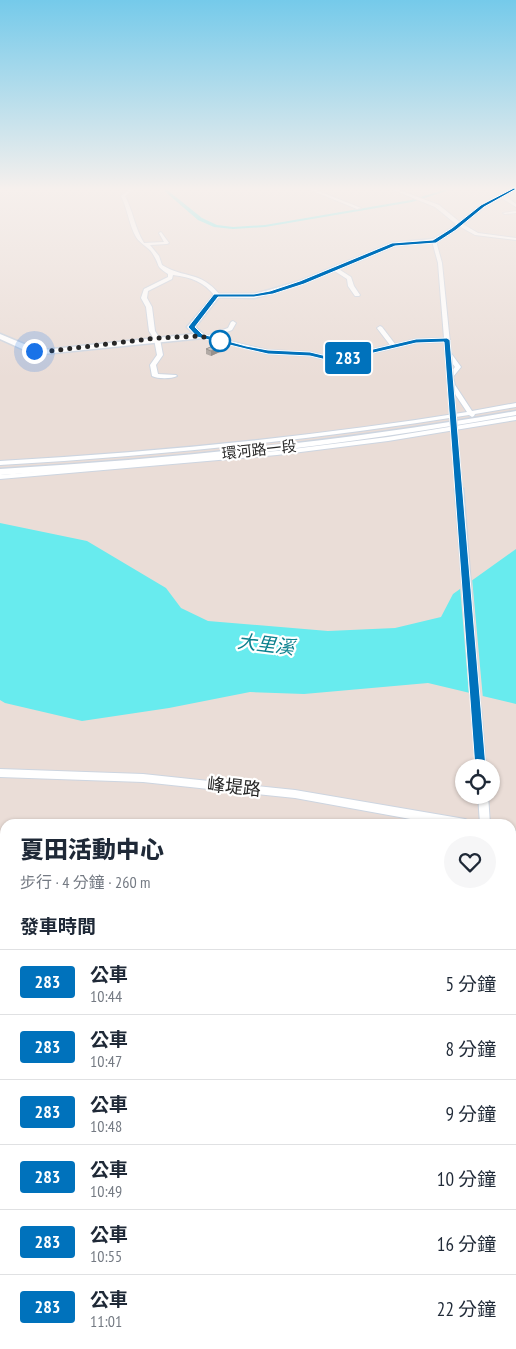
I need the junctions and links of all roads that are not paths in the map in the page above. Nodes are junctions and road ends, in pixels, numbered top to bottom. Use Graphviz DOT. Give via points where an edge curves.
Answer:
graph roads {
  1 [pos="154,252"];
  2 [pos="375,252"];
  3 [pos="437,252"];
  4 [pos="335,269"];
  5 [pos="172,273"];
  6 [pos="216,295"];
  7 [pos="357,295"];
  8 [pos="233,323"];
  9 [pos="380,328"];
  10 [pos="0,336"];
  11 [pos="204,336"];
  12 [pos="157,338"];
  13 [pos="447,340"];
  14 [pos="223,342"];
  15 [pos="393,346"];
  16 [pos="210,348"];
  17 [pos="448,353"];
  18 [pos="174,376"];
  19 [pos="516,405"];
  20 [pos="516,409"];
  21 [pos="516,413"];
  22 [pos="516,418"];
  23 [pos="476,419"];
  24 [pos="0,462"];
  25 [pos="0,467"];
  26 [pos="0,472"];
  27 [pos="0,477"];
  28 [pos="479,759"];
  29 [pos="0,774"];
  30 [pos="484,804"];
  31 [pos="437,819"];
  32 [pos="485,819"];
  1 -- 5 [label="street" via="160,266"];
  2 -- 4 [label="street"];
  3 -- 13 [label="street"];
  4 -- 6 [label="street" via="254,296"];
  4 -- 7 [label="street" via="349,278"];
  5 -- 6 [label="street" via="194,276 210,286"];
  5 -- 12 [label="street" via="170,278 146,290 144,298 149,307 152,331"];
  6 -- 11 [label="street" via="191,327"];
  8 -- 11 [label="street" via="230,329"];
  9 -- 15 [label="street"];
  10 -- 12 [label="street" via="42,352"];
  11 -- 12 [label="street"];
  11 -- 14 [label="street"];
  12 -- 18 [label="street" via="160,355 153,365 155,376"];
  13 -- 15 [label="street"];
  13 -- 17 [label="street"];
  14 -- 15 [label="street" via="268,352 310,354 335,360"];
  14 -- 16 [label="street"];
  17 -- 23 [label="street" via="458,367 450,377 452,385"];
  17 -- 28 [label="street, bridge"];
  19 -- 23 [label="street, 環河路一段"];
  20 -- 23 [label="street, 環河路一段"];
  21 -- 23 [label="street, 環河路一段"];
  22 -- 23 [label="street, 環河路一段"];
  23 -- 24 [label="street, 環河路一段" via="139,453"];
  23 -- 25 [label="street, 環河路一段" via="261,446"];
  23 -- 26 [label="street, 環河路一段" via="274,448"];
  23 -- 27 [label="street, 環河路一段" via="278,453"];
  29 -- 31 [label="street, 峰堤路" via="143,778 295,794"];
  30 -- 32 [label="street"];
}
